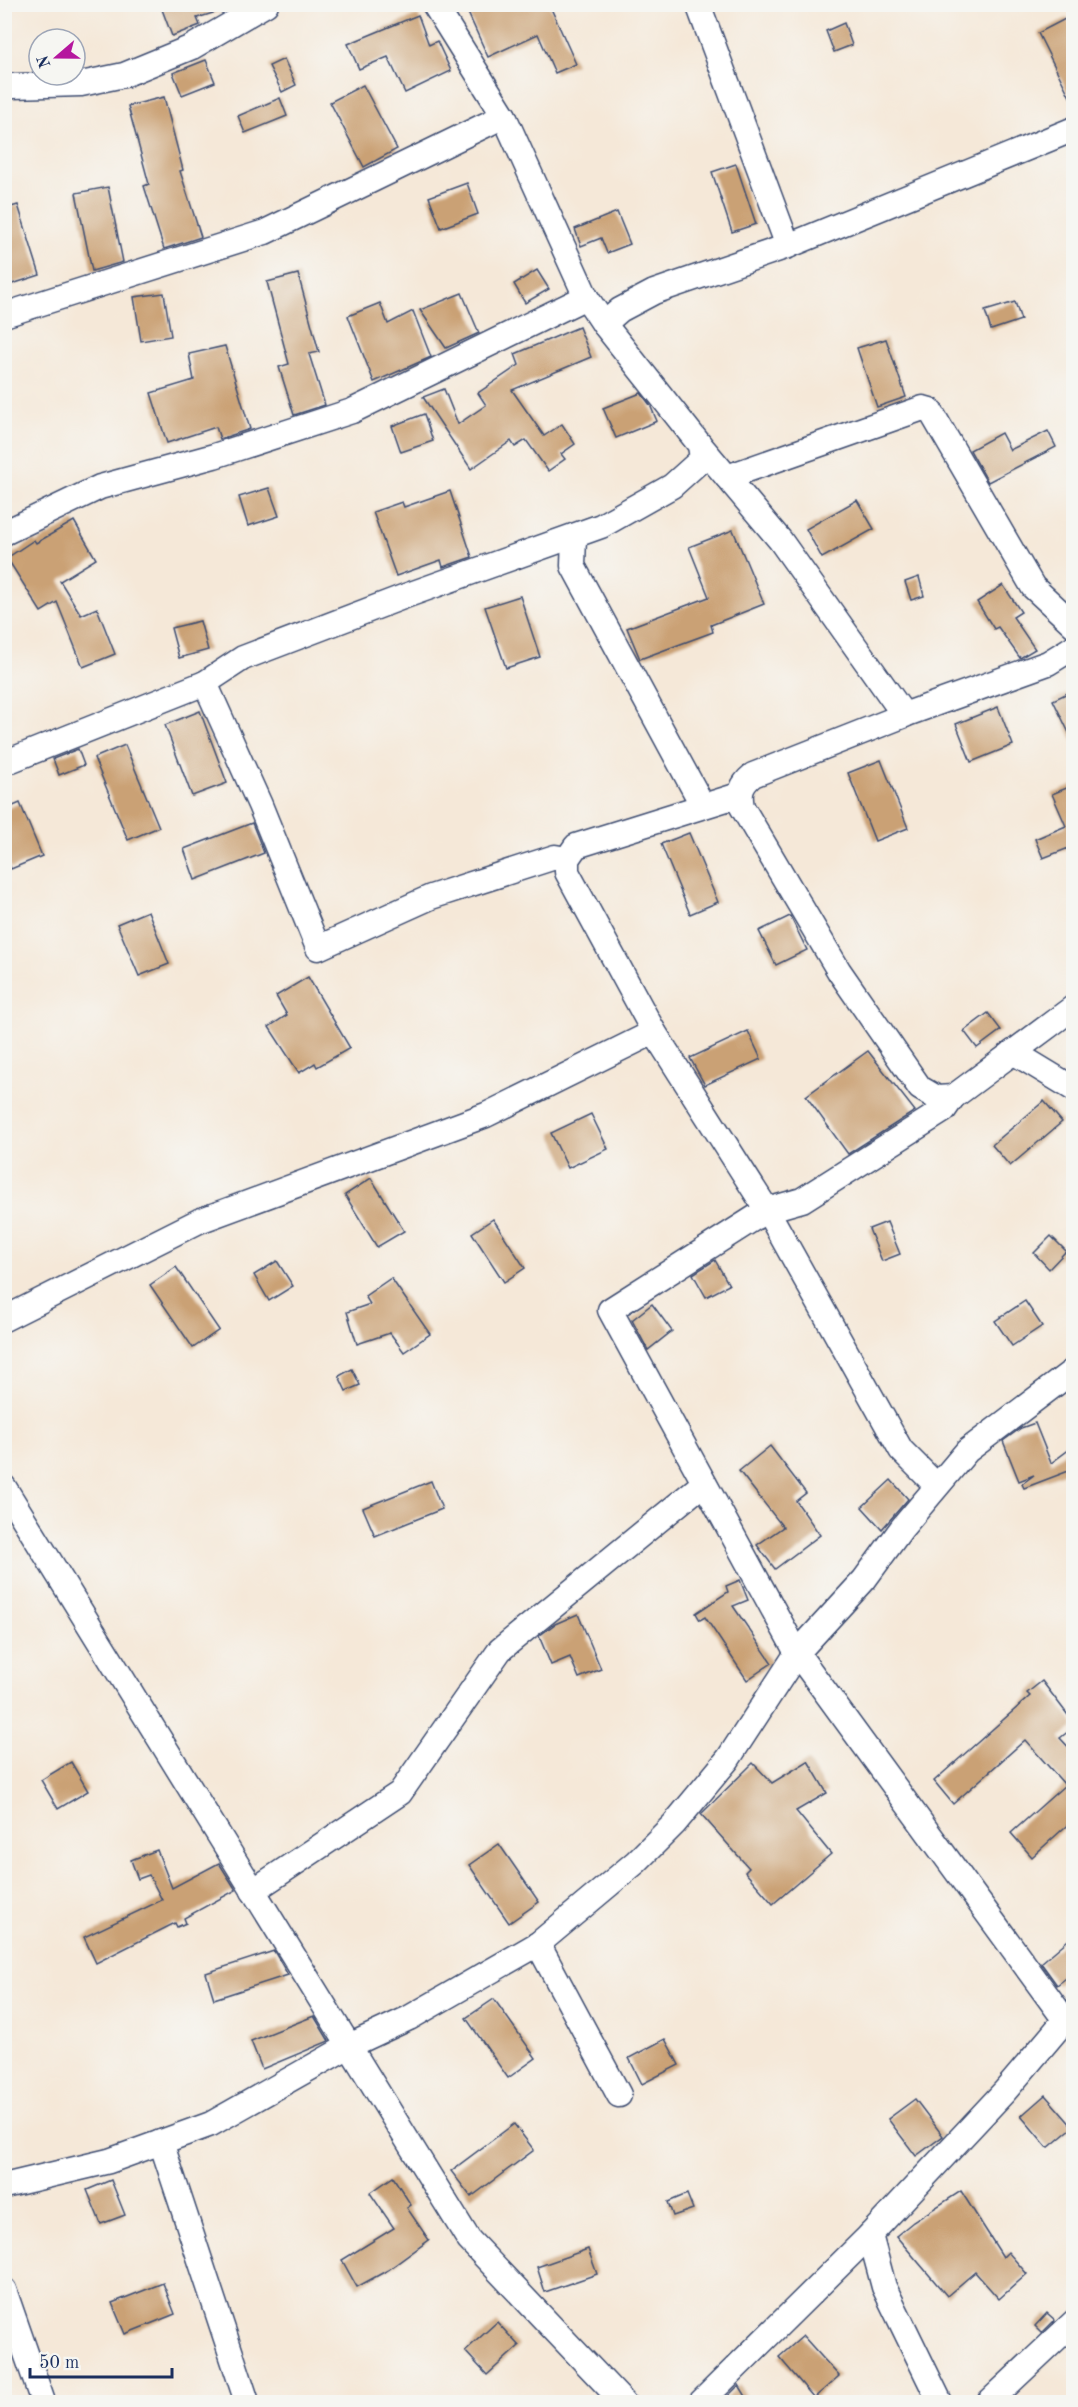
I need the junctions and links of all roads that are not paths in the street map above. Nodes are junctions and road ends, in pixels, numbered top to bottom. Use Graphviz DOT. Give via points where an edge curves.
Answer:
graph roads {
  1 [pos="266,4"];
  2 [pos="434,4"];
  3 [pos="698,4"];
  4 [pos="4,88"];
  5 [pos="504,116"];
  6 [pos="1074,129"];
  7 [pos="788,246"];
  8 [pos="586,297"];
  9 [pos="4,315"];
  10 [pos="604,324"];
  11 [pos="700,446"];
  12 [pos="727,477"];
  13 [pos="4,533"];
  14 [pos="574,536"];
  15 [pos="1074,625"];
  16 [pos="1074,647"];
  17 [pos="205,683"];
  18 [pos="905,715"];
  19 [pos="4,764"];
  20 [pos="739,795"];
  21 [pos="704,806"];
  22 [pos="567,859"];
  23 [pos="1074,1007"];
  24 [pos="654,1032"];
  25 [pos="1013,1052"];
  26 [pos="1074,1089"];
  27 [pos="953,1097"];
  28 [pos="767,1210"];
  29 [pos="4,1319"];
  30 [pos="1074,1370"];
  31 [pos="704,1484"];
  32 [pos="936,1485"];
  33 [pos="4,1487"];
  34 [pos="797,1653"];
  35 [pos="253,1891"];
  36 [pos="538,1944"];
  37 [pos="1069,2017"];
  38 [pos="348,2046"];
  39 [pos="619,2096"];
  40 [pos="161,2142"];
  41 [pos="4,2186"];
  42 [pos="870,2235"];
  43 [pos="4,2290"];
  44 [pos="1074,2322"];
  45 [pos="43,2403"];
  46 [pos="247,2403"];
  47 [pos="623,2403"];
  48 [pos="701,2403"];
  49 [pos="939,2403"];
  50 [pos="989,2403"];
  1 -- 4 [label="street" via="192,47 124,75 81,84"];
  2 -- 5 [label="street"];
  3 -- 7 [label="street"];
  5 -- 8 [label="street"];
  5 -- 9 [label="street" via="265,232"];
  6 -- 7 [label="street"];
  7 -- 10 [label="street" via="654,291"];
  8 -- 10 [label="street"];
  8 -- 13 [label="street" via="352,411 214,456 100,487"];
  10 -- 11 [label="street"];
  11 -- 12 [label="street"];
  11 -- 14 [label="street" via="702,459 672,486 601,526"];
  12 -- 15 [label="street" via="923,408 930,410 1033,587"];
  12 -- 18 [label="street" via="780,540"];
  14 -- 17 [label="street" via="243,658"];
  14 -- 21 [label="street" via="573,566"];
  16 -- 18 [label="street" via="1048,663"];
  17 -- 19 [label="street"];
  17 -- 22 [label="street" via="318,948 431,897 555,857"];
  18 -- 20 [label="street" via="753,775 743,783"];
  20 -- 21 [label="street"];
  20 -- 27 [label="street" via="742,807 839,971 920,1088 937,1098"];
  21 -- 22 [label="street" via="576,846"];
  22 -- 24 [label="street" via="567,872"];
  23 -- 25 [label="street"];
  24 -- 28 [label="street"];
  24 -- 29 [label="street" via="486,1115 199,1221"];
  25 -- 26 [label="street"];
  25 -- 27 [label="street"];
  27 -- 28 [label="street" via="944,1110 802,1200"];
  28 -- 31 [label="street" via="610,1310"];
  28 -- 32 [label="street" via="901,1450"];
  30 -- 32 [label="street" via="967,1451"];
  31 -- 34 [label="street"];
  31 -- 35 [label="street" via="500,1650 400,1793"];
  32 -- 34 [label="street" via="864,1580"];
  33 -- 35 [label="street"];
  34 -- 36 [label="street" via="728,1759 674,1824 636,1862"];
  34 -- 37 [label="street"];
  35 -- 38 [label="street"];
  36 -- 38 [label="street" via="410,2018"];
  36 -- 39 [label="street"];
  37 -- 42 [label="street"];
  38 -- 40 [label="street" via="211,2124"];
  38 -- 47 [label="street" via="469,2240"];
  40 -- 41 [label="street" via="109,2161"];
  40 -- 46 [label="street"];
  42 -- 48 [label="street"];
  42 -- 49 [label="street" via="884,2287"];
  43 -- 45 [label="street"];
  44 -- 50 [label="street"];
}
